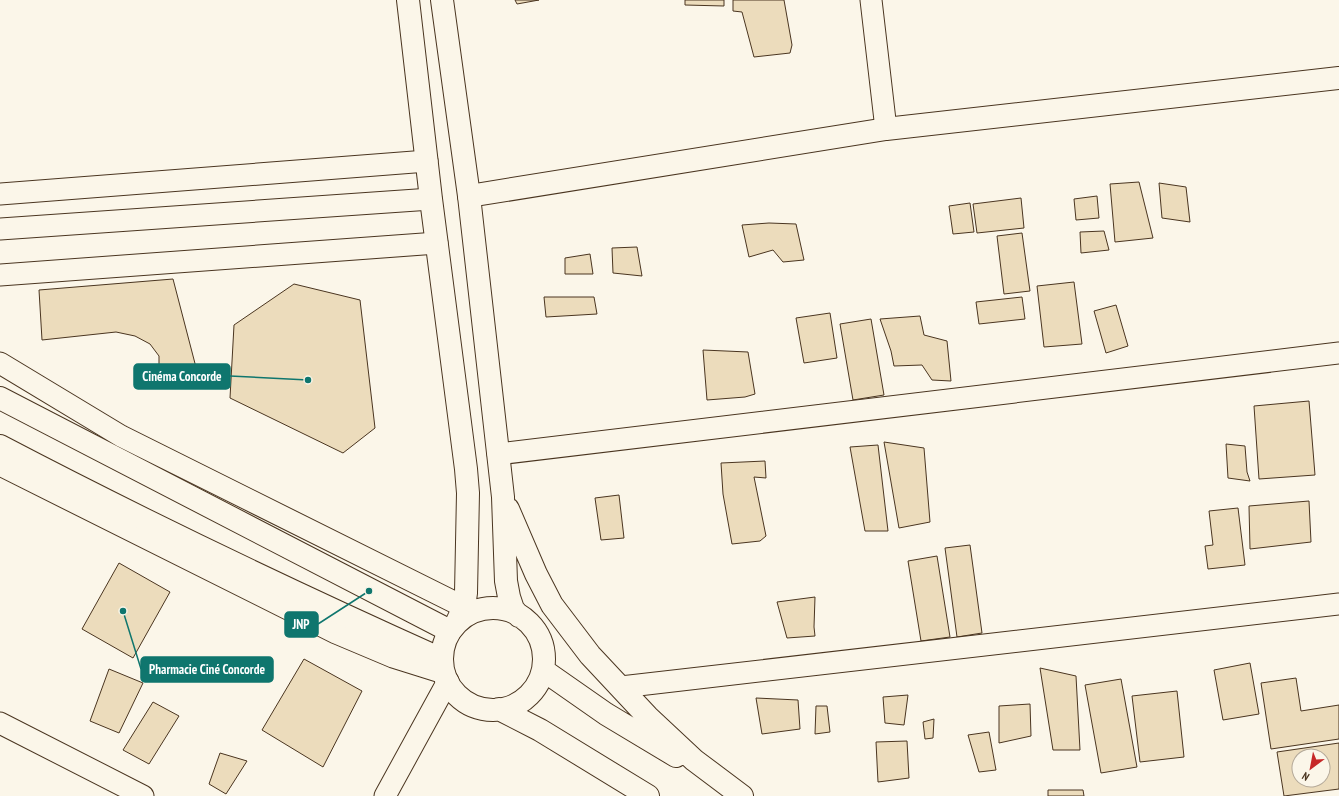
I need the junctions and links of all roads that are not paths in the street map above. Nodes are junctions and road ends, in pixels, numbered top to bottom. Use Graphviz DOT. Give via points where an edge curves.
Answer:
graph roads {
  1 [pos="408,0"];
  2 [pos="442,0"];
  3 [pos="871,0"];
  4 [pos="1339,78"];
  5 [pos="886,129"];
  6 [pos="427,161"];
  7 [pos="0,194"];
  8 [pos="469,196"];
  9 [pos="431,199"];
  10 [pos="0,229"];
  11 [pos="437,243"];
  12 [pos="0,275"];
  13 [pos="1339,353"];
  14 [pos="0,363"];
  15 [pos="0,398"];
  16 [pos="0,446"];
  17 [pos="498,454"];
  18 [pos="0,465"];
  19 [pos="503,497"];
  20 [pos="1339,604"];
  21 [pos="519,616"];
  22 [pos="457,621"];
  23 [pos="543,670"];
  24 [pos="444,671"];
  25 [pos="621,687"];
  26 [pos="499,709"];
  27 [pos="0,723"];
  28 [pos="143,796"];
  29 [pos="385,796"];
  30 [pos="648,796"];
  31 [pos="742,796"];
  1 -- 6 [label="main road"];
  2 -- 8 [label="main road"];
  3 -- 5 [label="street"];
  4 -- 5 [label="main road"];
  5 -- 8 [label="main road"];
  6 -- 7 [label="street"];
  6 -- 9 [label="main road"];
  8 -- 17 [label="main road"];
  9 -- 10 [label="street"];
  9 -- 11 [label="main road"];
  11 -- 12 [label="street"];
  11 -- 22 [label="main road" via="468,494 466,585"];
  13 -- 17 [label="street"];
  14 -- 22 [label="street" via="121,436"];
  15 -- 22 [label="main road"];
  16 -- 24 [label="main road" via="78,487 306,598"];
  17 -- 19 [label="main road"];
  18 -- 24 [label="street" via="336,633 393,657"];
  19 -- 21 [label="main road" via="506,581 513,609"];
  19 -- 25 [label="main road" via="552,605 590,655"];
  20 -- 25 [label="street"];
  21 -- 22 [label="main road" via="499,608 485,609"];
  21 -- 23 [label="main road" via="531,626 540,639 544,654"];
  22 -- 24 [label="main road" via="443,648"];
  23 -- 26 [label="main road" via="526,698"];
  23 -- 31 [label="main road" via="606,714"];
  24 -- 26 [label="main road" via="454,691 469,703 486,709"];
  24 -- 29 [label="street"];
  25 -- 31 [label="main road" via="648,717 694,760"];
  26 -- 30 [label="main road" via="540,730"];
  27 -- 28 [label="street"];
}
